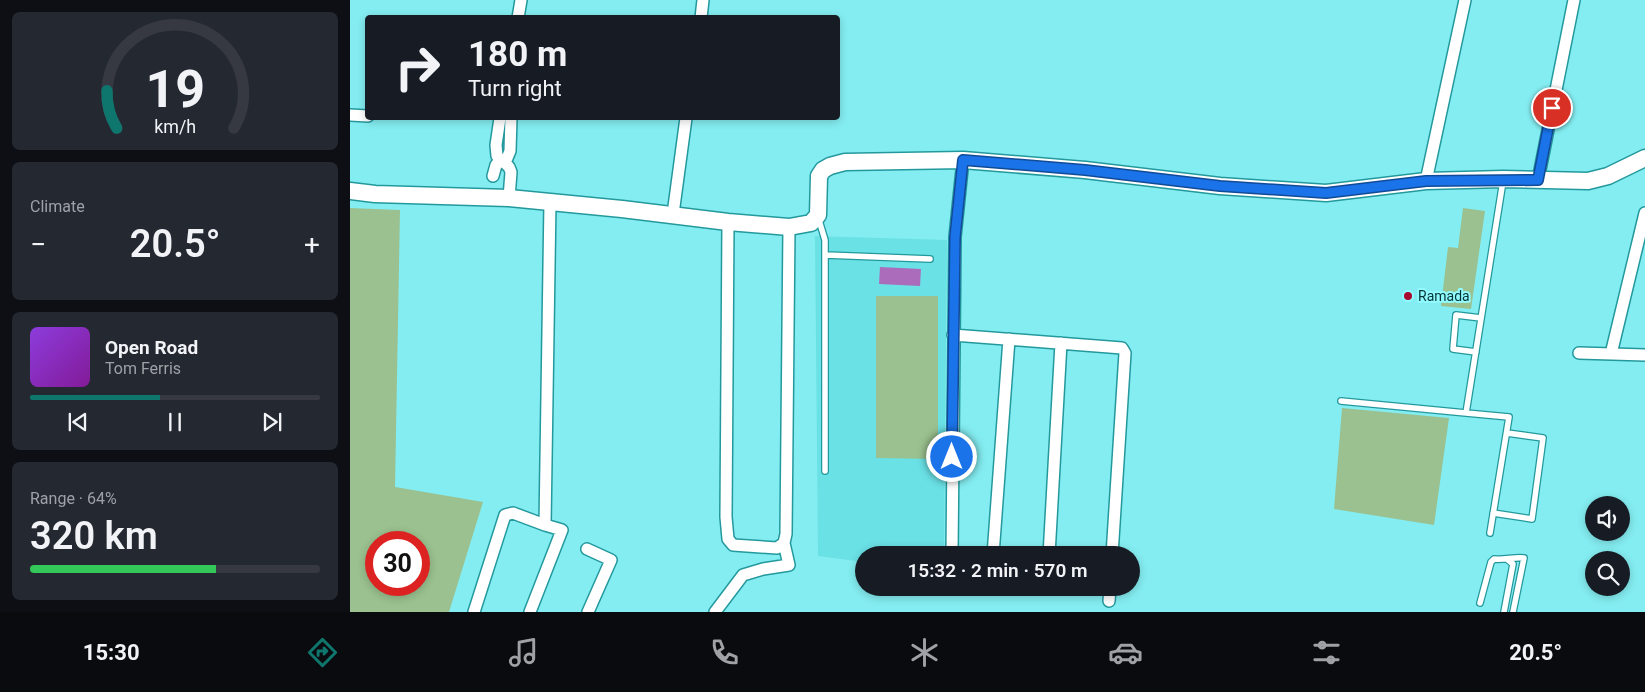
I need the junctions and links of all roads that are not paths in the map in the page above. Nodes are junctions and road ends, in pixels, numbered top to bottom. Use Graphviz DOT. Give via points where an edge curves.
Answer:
graph roads {
  1 [pos="521,0"];
  2 [pos="703,0"];
  3 [pos="1465,0"];
  4 [pos="1574,0"];
  5 [pos="518,15"];
  6 [pos="701,15"];
  7 [pos="350,115"];
  8 [pos="365,116"];
  9 [pos="500,120"];
  10 [pos="511,120"];
  11 [pos="686,120"];
  12 [pos="1645,158"];
  13 [pos="963,160"];
  14 [pos="503,162"];
  15 [pos="493,176"];
  16 [pos="1503,179"];
  17 [pos="1538,180"];
  18 [pos="1426,181"];
  19 [pos="350,192"];
  20 [pos="509,198"];
  21 [pos="550,202"];
  22 [pos="1645,213"];
  23 [pos="672,214"];
  24 [pos="818,215"];
  25 [pos="728,222"];
  26 [pos="789,227"];
  27 [pos="825,255"];
  28 [pos="930,258"];
  29 [pos="1481,318"];
  30 [pos="953,335"];
  31 [pos="1010,339"];
  32 [pos="1061,344"];
  33 [pos="1476,352"];
  34 [pos="1578,352"];
  35 [pos="1611,354"];
  36 [pos="1645,355"];
  37 [pos="1341,401"];
  38 [pos="1466,413"];
  39 [pos="1507,433"];
  40 [pos="825,471"];
  41 [pos="1493,513"];
  42 [pos="545,525"];
  43 [pos="1490,533"];
  44 [pos="784,543"];
  45 [pos="952,546"];
  46 [pos="995,546"];
  47 [pos="1050,546"];
  48 [pos="1113,546"];
  49 [pos="586,549"];
  50 [pos="1508,560"];
  51 [pos="1109,596"];
  52 [pos="1108,601"];
  53 [pos="1480,603"];
  54 [pos="474,612"];
  55 [pos="530,612"];
  56 [pos="588,612"];
  57 [pos="715,612"];
  58 [pos="1504,612"];
  59 [pos="1513,612"];
  1 -- 5 [label="street"];
  2 -- 6 [label="street"];
  3 -- 18 [label="street"];
  4 -- 17 [label="street"];
  7 -- 8 [label="street"];
  9 -- 14 [label="street" via="496,145 497,156"];
  10 -- 14 [label="street" via="510,151"];
  11 -- 23 [label="street"];
  12 -- 17 [label="street" via="1608,176 1588,181"];
  13 -- 18 [label="street" via="1220,186 1326,193"];
  13 -- 24 [label="street" via="845,162 830,166 819,176"];
  13 -- 30 [label="street" via="955,237"];
  14 -- 15 [label="street" via="496,165"];
  14 -- 20 [label="street" via="511,172"];
  16 -- 17 [label="street"];
  16 -- 18 [label="street"];
  16 -- 29 [label="lane"];
  19 -- 20 [label="street"];
  20 -- 21 [label="street"];
  21 -- 23 [label="street"];
  21 -- 42 [label="street"];
  22 -- 35 [label="street"];
  23 -- 25 [label="street"];
  24 -- 26 [label="street" via="811,223"];
  24 -- 27 [label="lane" via="825,240"];
  25 -- 26 [label="street"];
  25 -- 44 [label="street" via="728,539 733,545 767,548 777,548"];
  26 -- 44 [label="street"];
  27 -- 28 [label="lane"];
  27 -- 40 [label="lane"];
  29 -- 33 [label="lane"];
  29 -- 33 [label="lane" via="1456,315 1453,349"];
  30 -- 31 [label="street"];
  30 -- 45 [label="street"];
  31 -- 32 [label="street"];
  31 -- 46 [label="street"];
  32 -- 47 [label="street"];
  32 -- 48 [label="street" via="1122,348 1125,353"];
  33 -- 38 [label="lane"];
  34 -- 35 [label="street"];
  35 -- 36 [label="street"];
  37 -- 38 [label="lane"];
  38 -- 39 [label="lane" via="1509,417"];
  39 -- 41 [label="lane"];
  39 -- 41 [label="lane" via="1543,438 1532,519"];
  41 -- 43 [label="lane"];
  42 -- 54 [label="street" via="513,513 505,515"];
  42 -- 55 [label="street" via="562,530"];
  44 -- 57 [label="street" via="789,565 743,575"];
  49 -- 56 [label="street" via="611,560"];
  50 -- 53 [label="lane" via="1494,559 1491,562"];
  50 -- 58 [label="lane" via="1513,564"];
  50 -- 59 [label="lane" via="1524,558"];
  51 -- 52 [label="street"];
}
